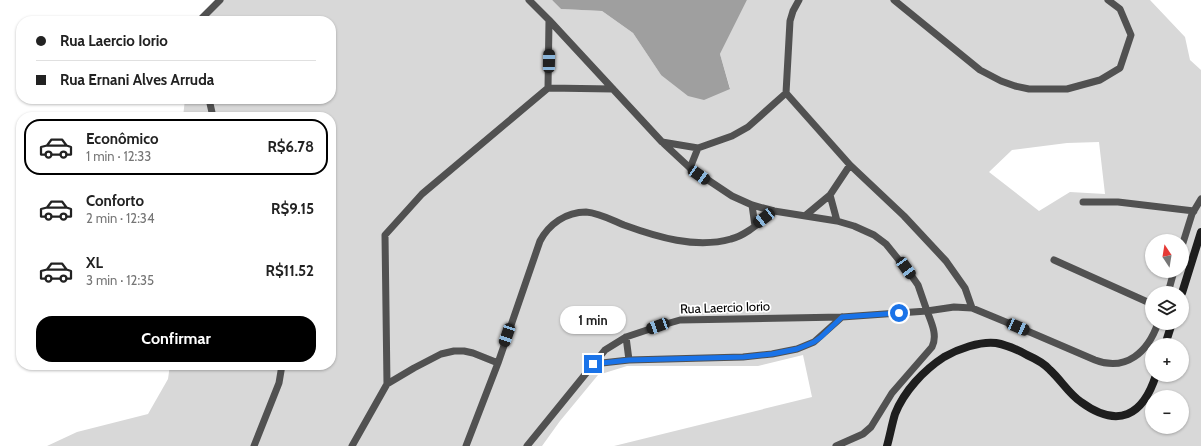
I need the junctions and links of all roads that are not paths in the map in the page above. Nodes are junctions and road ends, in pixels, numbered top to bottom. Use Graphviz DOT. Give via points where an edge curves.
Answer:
graph roads {
  1 [pos="220,0"];
  2 [pos="529,0"];
  3 [pos="800,0"];
  4 [pos="894,0"];
  5 [pos="1108,0"];
  6 [pos="204,16"];
  7 [pos="549,20"];
  8 [pos="548,88"];
  9 [pos="613,89"];
  10 [pos="786,93"];
  11 [pos="662,142"];
  12 [pos="698,148"];
  13 [pos="850,165"];
  14 [pos="690,168"];
  15 [pos="830,195"];
  16 [pos="1201,199"];
  17 [pos="1083,202"];
  18 [pos="752,205"];
  19 [pos="774,211"];
  20 [pos="1194,211"];
  21 [pos="806,215"];
  22 [pos="837,221"];
  23 [pos="755,226"];
  24 [pos="1201,232"];
  25 [pos="1186,234"];
  26 [pos="1054,260"];
  27 [pos="1184,286"];
  28 [pos="1145,301"];
  29 [pos="972,308"];
  30 [pos="927,311"];
  31 [pos="842,317"];
  32 [pos="1155,330"];
  33 [pos="626,337"];
  34 [pos="629,360"];
  35 [pos="498,363"];
  36 [pos="593,364"];
  37 [pos="281,370"];
  38 [pos="1153,382"];
  39 [pos="387,384"];
  40 [pos="254,446"];
  41 [pos="352,446"];
  42 [pos="466,446"];
  43 [pos="527,446"];
  44 [pos="836,446"];
  45 [pos="887,446"];
  1 -- 6 [label="street"];
  2 -- 7 [label="street"];
  3 -- 10 [label="street" via="793,10 790,21"];
  4 -- 5 [label="street" via="969,62 990,76 1030,89 1067,89 1100,80 1120,68 1131,35 1120,10"];
  7 -- 8 [label="street"];
  7 -- 9 [label="street"];
  8 -- 9 [label="street"];
  8 -- 39 [label="street" via="422,194 385,235"];
  9 -- 11 [label="street"];
  10 -- 12 [label="street" via="740,132"];
  10 -- 13 [label="street"];
  11 -- 12 [label="street"];
  11 -- 14 [label="street"];
  12 -- 14 [label="street"];
  13 -- 15 [label="street"];
  13 -- 29 [label="street" via="904,216 946,261 965,288"];
  14 -- 18 [label="street" via="732,196"];
  15 -- 21 [label="street"];
  15 -- 22 [label="street"];
  16 -- 20 [label="street"];
  17 -- 20 [label="street" via="1118,202"];
  18 -- 19 [label="street"];
  18 -- 23 [label="street"];
  19 -- 21 [label="street"];
  19 -- 23 [label="street"];
  20 -- 25 [label="street"];
  21 -- 22 [label="street"];
  22 -- 30 [label="street" via="867,231 886,244 915,281"];
  23 -- 35 [label="street" via="731,239 699,243 657,236 592,213 576,213 564,218 549,228 540,241"];
  24 -- 27 [label="street"];
  26 -- 28 [label="street"];
  29 -- 30 [label="street, Rua Laercio Iorio" via="954,307"];
  29 -- 32 [label="street" via="1107,364 1120,363 1138,355 1146,348"];
  30 -- 31 [label="street, Rua Laercio Iorio"];
  30 -- 44 [label="street" via="935,338 932,347 898,385 871,427 855,438"];
  31 -- 33 [label="street, Rua Laercio Iorio" via="674,321"];
  31 -- 34 [label="street" via="814,342 779,353 744,357"];
  33 -- 34 [label="street"];
  33 -- 36 [label="street, Rua Laercio Iorio" via="605,350"];
  34 -- 36 [label="street"];
  35 -- 39 [label="street" via="469,352 454,351 441,354"];
  35 -- 42 [label="street"];
  36 -- 43 [label="street, Rua Laercio Iorio"];
  37 -- 40 [label="street" via="279,383"];
  38 -- 45 [label="street" via="1147,397 1136,410 1121,416 1109,416 1080,402 1051,370 1035,359 1003,345 990,343 976,346 946,356 907,392 895,414"];
  39 -- 41 [label="street"];
}
